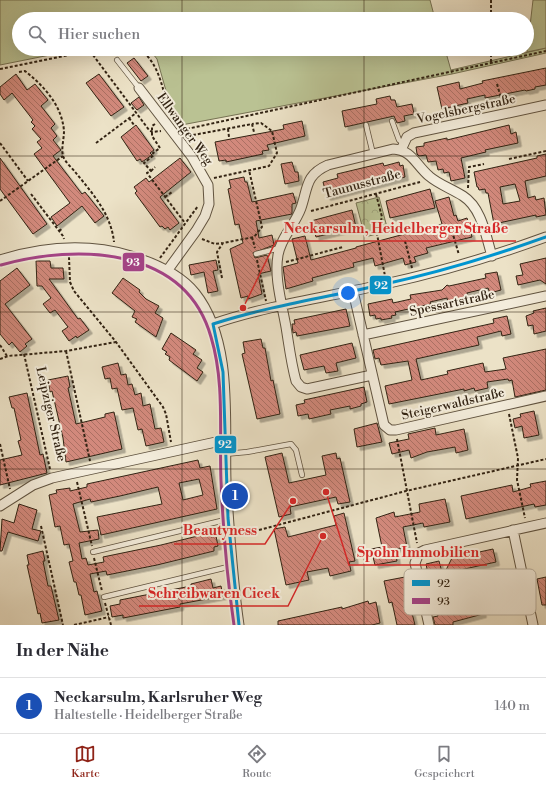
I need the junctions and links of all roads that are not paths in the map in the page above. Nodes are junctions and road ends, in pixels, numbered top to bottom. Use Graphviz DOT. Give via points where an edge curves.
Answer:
graph roads {
  1 [pos="117,60"];
  2 [pos="138,88"];
  3 [pos="546,104"];
  4 [pos="392,121"];
  5 [pos="366,125"];
  6 [pos="402,146"];
  7 [pos="373,154"];
  8 [pos="546,237"];
  9 [pos="280,248"];
  10 [pos="256,254"];
  11 [pos="492,256"];
  12 [pos="0,260"];
  13 [pos="167,271"];
  14 [pos="353,291"];
  15 [pos="546,296"];
  16 [pos="282,305"];
  17 [pos="213,324"];
  18 [pos="363,336"];
  19 [pos="372,375"];
  20 [pos="546,396"];
  21 [pos="225,440"];
  22 [pos="225,454"];
  23 [pos="302,475"];
  24 [pos="0,506"];
  25 [pos="229,519"];
  26 [pos="546,523"];
  27 [pos="513,530"];
  28 [pos="93,552"];
  29 [pos="232,566"];
  30 [pos="416,569"];
  31 [pos="521,569"];
  32 [pos="104,597"];
  33 [pos="427,615"];
  34 [pos="531,615"];
  35 [pos="239,625"];
  36 [pos="429,625"];
  37 [pos="533,625"];
  1 -- 2 [label="lane"];
  2 -- 13 [label="street, Ellwanger Weg" via="192,156 209,191 209,204 205,216"];
  3 -- 6 [label="street, Vogelsbergstraße" via="414,133 407,137"];
  4 -- 6 [label="lane"];
  5 -- 7 [label="lane"];
  6 -- 7 [label="street, Taunusstraße"];
  6 -- 11 [label="street, Taunusstraße" via="432,178 467,200 480,217"];
  7 -- 9 [label="street, Taunusstraße" via="319,169 307,183 298,215 282,240"];
  8 -- 11 [label="street"];
  9 -- 10 [label="lane"];
  9 -- 16 [label="street, Taunusstraße" via="277,264"];
  11 -- 14 [label="street"];
  12 -- 13 [label="street" via="19,254 66,248 93,248 115,251"];
  13 -- 17 [label="street" via="195,293"];
  14 -- 16 [label="street"];
  14 -- 18 [label="street, Steigerwaldstraße"];
  15 -- 18 [label="street, Spessartstraße"];
  16 -- 17 [label="street"];
  16 -- 19 [label="street, Taunusstraße" via="294,375 301,387 307,389"];
  17 -- 21 [label="street" via="222,366"];
  18 -- 19 [label="street, Steigerwaldstraße"];
  19 -- 20 [label="street, Steigerwaldstraße" via="384,425 390,430"];
  21 -- 22 [label="street"];
  21 -- 24 [label="street, Leipziger Straße" via="52,478 33,485"];
  22 -- 23 [label="lane" via="291,444 296,450"];
  22 -- 25 [label="street"];
  25 -- 28 [label="lane"];
  25 -- 29 [label="street"];
  26 -- 27 [label="street"];
  27 -- 30 [label="street" via="425,550 419,553 415,563"];
  27 -- 31 [label="street"];
  29 -- 32 [label="lane"];
  29 -- 35 [label="street"];
  33 -- 36 [label="street"];
  34 -- 37 [label="street"];
}
